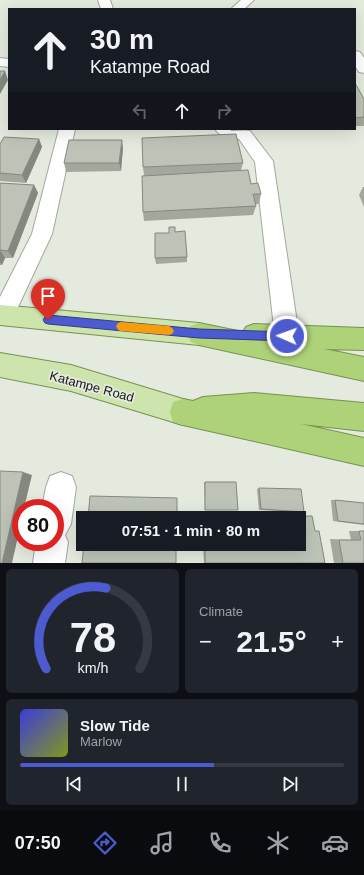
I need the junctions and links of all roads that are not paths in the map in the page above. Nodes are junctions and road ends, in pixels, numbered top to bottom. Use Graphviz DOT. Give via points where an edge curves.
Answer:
graph roads {
  1 [pos="248,0"];
  2 [pos="238,8"];
  3 [pos="356,57"];
  4 [pos="364,69"];
  5 [pos="68,130"];
  6 [pos="225,130"];
  7 [pos="2,315"];
  8 [pos="199,334"];
  9 [pos="287,336"];
  10 [pos="364,339"];
  11 [pos="0,365"];
  12 [pos="364,369"];
  13 [pos="183,412"];
  14 [pos="364,417"];
  15 [pos="364,452"];
  16 [pos="61,487"];
  17 [pos="59,499"];
  18 [pos="51,551"];
  19 [pos="49,563"];
  1 -- 2 [label="street"];
  3 -- 4 [label="street"];
  5 -- 7 [label="street" via="42,234"];
  6 -- 9 [label="street" via="244,135 264,161"];
  7 -- 8 [label="main road"];
  8 -- 9 [label="highway"];
  8 -- 12 [label="highway"];
  9 -- 10 [label="highway"];
  11 -- 13 [label="main road, Katampe Road" via="71,378"];
  13 -- 14 [label="highway" via="254,406"];
  13 -- 15 [label="highway"];
  16 -- 17 [label="street"];
  18 -- 19 [label="street"];
}
